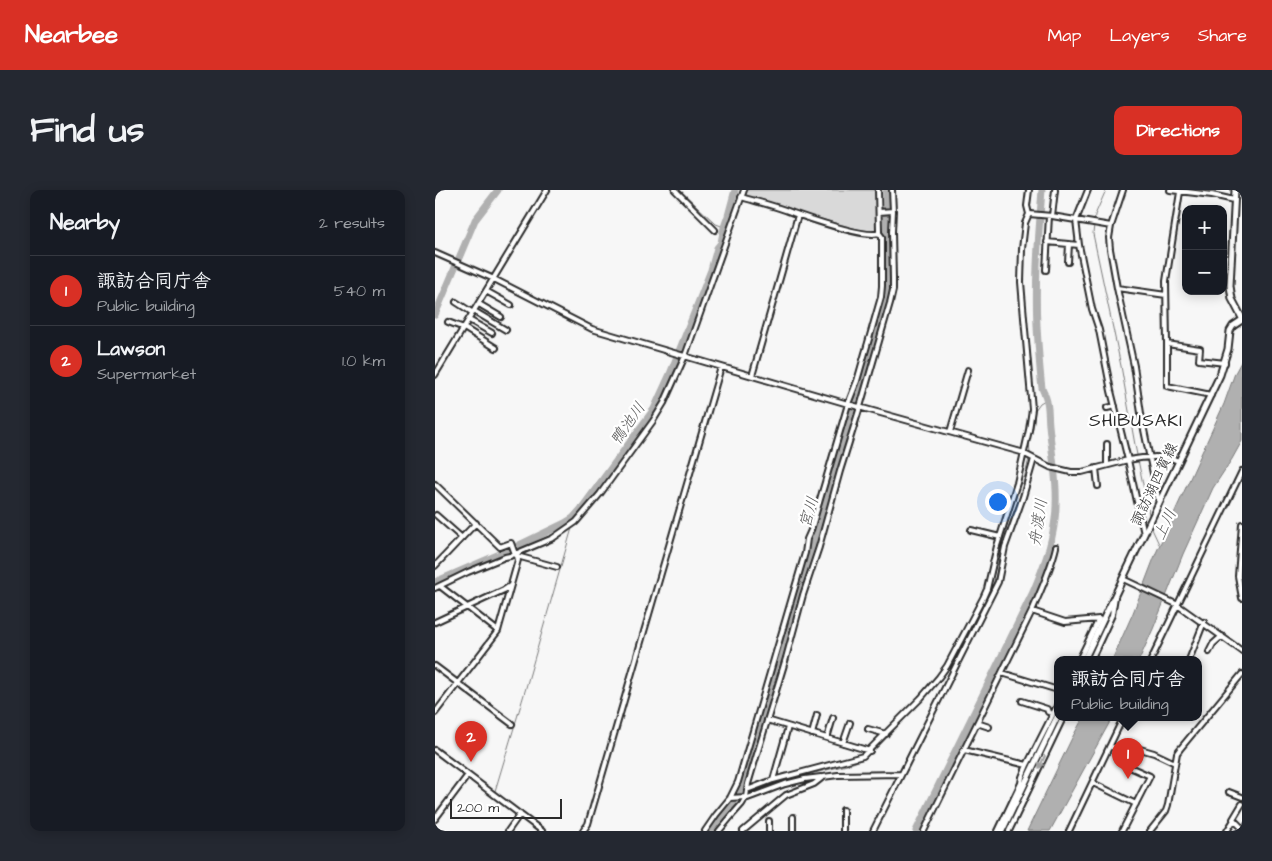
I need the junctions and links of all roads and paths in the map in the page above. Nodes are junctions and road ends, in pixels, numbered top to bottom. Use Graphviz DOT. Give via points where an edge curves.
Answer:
graph roads {
  1 [pos="547,190"];
  2 [pos="675,190"];
  3 [pos="744,190"];
  4 [pos="878,190"];
  5 [pos="892,190"];
  6 [pos="1029,190"];
  7 [pos="1055,190"];
  8 [pos="1088,190"];
  9 [pos="1123,190"];
  10 [pos="1170,190"];
  11 [pos="1235,190"];
  12 [pos="1180,192"];
  13 [pos="741,197"];
  14 [pos="1234,200"];
  15 [pos="880,211"];
  16 [pos="892,211"];
  17 [pos="798,215"];
  18 [pos="1030,215"];
  19 [pos="1049,216"];
  20 [pos="1076,220"];
  21 [pos="1111,226"];
  22 [pos="715,230"];
  23 [pos="879,232"];
  24 [pos="1047,242"];
  25 [pos="1069,244"];
  26 [pos="1079,245"];
  27 [pos="435,253"];
  28 [pos="1068,262"];
  29 [pos="1046,270"];
  30 [pos="494,279"];
  31 [pos="1117,288"];
  32 [pos="487,291"];
  33 [pos="1166,294"];
  34 [pos="456,302"];
  35 [pos="479,304"];
  36 [pos="511,305"];
  37 [pos="474,312"];
  38 [pos="501,317"];
  39 [pos="1242,319"];
  40 [pos="469,320"];
  41 [pos="448,322"];
  42 [pos="464,328"];
  43 [pos="506,330"];
  44 [pos="492,333"];
  45 [pos="1167,344"];
  46 [pos="496,348"];
  47 [pos="684,356"];
  48 [pos="1225,363"];
  49 [pos="721,367"];
  50 [pos="968,370"];
  51 [pos="435,375"];
  52 [pos="752,376"];
  53 [pos="1211,395"];
  54 [pos="849,404"];
  55 [pos="1115,406"];
  56 [pos="859,407"];
  57 [pos="1107,408"];
  58 [pos="950,432"];
  59 [pos="1107,444"];
  60 [pos="1024,454"];
  61 [pos="1150,457"];
  62 [pos="1034,459"];
  63 [pos="1128,460"];
  64 [pos="1179,461"];
  65 [pos="1107,465"];
  66 [pos="1096,468"];
  67 [pos="1242,471"];
  68 [pos="435,484"];
  69 [pos="1099,486"];
  70 [pos="1159,503"];
  71 [pos="437,515"];
  72 [pos="476,523"];
  73 [pos="1242,524"];
  74 [pos="971,530"];
  75 [pos="1144,535"];
  76 [pos="1000,537"];
  77 [pos="461,538"];
  78 [pos="1056,547"];
  79 [pos="516,555"];
  80 [pos="435,566"];
  81 [pos="557,568"];
  82 [pos="1124,579"];
  83 [pos="440,586"];
  84 [pos="510,586"];
  85 [pos="435,588"];
  86 [pos="1115,595"];
  87 [pos="1242,598"];
  88 [pos="1177,604"];
  89 [pos="467,607"];
  90 [pos="1032,611"];
  91 [pos="435,622"];
  92 [pos="1203,622"];
  93 [pos="498,631"];
  94 [pos="1200,632"];
  95 [pos="1205,635"];
  96 [pos="1222,636"];
  97 [pos="1242,651"];
  98 [pos="1209,652"];
  99 [pos="1081,656"];
  100 [pos="1086,656"];
  101 [pos="1093,656"];
  102 [pos="1153,656"];
  103 [pos="1191,656"];
  104 [pos="435,666"];
  105 [pos="1002,673"];
  106 [pos="1242,675"];
  107 [pos="457,683"];
  108 [pos="1054,689"];
  109 [pos="1022,701"];
  110 [pos="435,713"];
  111 [pos="817,714"];
  112 [pos="1054,715"];
  113 [pos="1054,717"];
  114 [pos="1054,717"];
  115 [pos="833,718"];
  116 [pos="767,720"];
  117 [pos="1062,721"];
  118 [pos="1122,721"];
  119 [pos="850,723"];
  120 [pos="977,723"];
  121 [pos="512,724"];
  122 [pos="788,727"];
  123 [pos="989,727"];
  124 [pos="868,729"];
  125 [pos="812,734"];
  126 [pos="886,734"];
  127 [pos="827,738"];
  128 [pos="843,743"];
  129 [pos="1109,747"];
  130 [pos="435,750"];
  131 [pos="964,750"];
  132 [pos="870,751"];
  133 [pos="1175,763"];
  134 [pos="1027,765"];
  135 [pos="1132,768"];
  136 [pos="901,774"];
  137 [pos="468,775"];
  138 [pos="823,777"];
  139 [pos="773,780"];
  140 [pos="1093,782"];
  141 [pos="785,784"];
  142 [pos="747,790"];
  143 [pos="1229,792"];
  144 [pos="786,796"];
  145 [pos="732,798"];
  146 [pos="745,798"];
  147 [pos="1242,798"];
  148 [pos="1136,804"];
  149 [pos="1242,804"];
  150 [pos="843,810"];
  151 [pos="520,814"];
  152 [pos="793,817"];
  153 [pos="435,819"];
  154 [pos="1234,820"];
  155 [pos="769,821"];
  156 [pos="1242,828"];
  157 [pos="508,831"];
  158 [pos="542,831"];
  159 [pos="583,831"];
  160 [pos="705,831"];
  161 [pos="719,831"];
  162 [pos="743,831"];
  163 [pos="769,831"];
  164 [pos="793,831"];
  165 [pos="843,831"];
  166 [pos="873,831"];
  167 [pos="924,831"];
  168 [pos="998,831"];
  169 [pos="1002,831"];
  170 [pos="1009,831"];
  171 [pos="1069,831"];
  172 [pos="1122,831"];
  173 [pos="1150,831"];
  174 [pos="1227,831"];
  1 -- 30 [label="street"];
  2 -- 22 [label="street"];
  3 -- 13 [label="street"];
  4 -- 15 [label="street"];
  5 -- 16 [label="street"];
  6 -- 18 [label="street" via="1027,206"];
  7 -- 19 [label="street"];
  8 -- 20 [label="street"];
  9 -- 21 [label="street"];
  10 -- 12 [label="street"];
  11 -- 14 [label="main road"];
  12 -- 14 [label="street"];
  12 -- 33 [label="street"];
  13 -- 17 [label="street"];
  13 -- 47 [label="street"];
  14 -- 39 [label="main road" via="1230,286 1232,299"];
  15 -- 16 [label="street"];
  15 -- 23 [label="street"];
  16 -- 56 [label="street" via="893,290"];
  17 -- 23 [label="street" via="858,232"];
  17 -- 52 [label="street"];
  18 -- 19 [label="street"];
  18 -- 60 [label="street" via="1025,223 1021,282 1032,409"];
  19 -- 20 [label="street"];
  19 -- 24 [label="street"];
  20 -- 21 [label="street"];
  20 -- 26 [label="street"];
  21 -- 31 [label="street" via="1110,249"];
  23 -- 54 [label="street" via="882,237 881,297"];
  24 -- 25 [label="street"];
  24 -- 29 [label="street"];
  25 -- 26 [label="street"];
  25 -- 28 [label="street"];
  26 -- 55 [label="street"];
  27 -- 30 [label="street"];
  30 -- 32 [label="street"];
  30 -- 47 [label="street" via="592,329"];
  31 -- 33 [label="street"];
  31 -- 61 [label="street"];
  32 -- 35 [label="street"];
  32 -- 36 [label="street"];
  33 -- 45 [label="street"];
  34 -- 37 [label="street"];
  35 -- 37 [label="street"];
  35 -- 38 [label="street"];
  37 -- 40 [label="street"];
  37 -- 43 [label="street"];
  39 -- 48 [label="main road, 諏訪湖四賀線" via="1230,331"];
  40 -- 42 [label="street"];
  40 -- 44 [label="street"];
  41 -- 42 [label="street"];
  42 -- 46 [label="street"];
  42 -- 51 [label="street"];
  45 -- 48 [label="street" via="1200,349 1199,360"];
  45 -- 53 [label="street" via="1167,386"];
  47 -- 49 [label="street"];
  47 -- 79 [label="street" via="664,404 588,510 566,530"];
  48 -- 53 [label="main road, 諏訪湖四賀線"];
  49 -- 52 [label="street"];
  49 -- 159 [label="street" via="588,824"];
  50 -- 58 [label="street"];
  52 -- 54 [label="street"];
  53 -- 64 [label="main road, 諏訪湖四賀線"];
  54 -- 56 [label="street"];
  54 -- 145 [label="street"];
  55 -- 57 [label="street"];
  55 -- 63 [label="street"];
  56 -- 58 [label="street"];
  56 -- 116 [label="street"];
  58 -- 60 [label="street"];
  59 -- 65 [label="street"];
  60 -- 62 [label="street"];
  60 -- 76 [label="street"];
  61 -- 63 [label="street"];
  61 -- 64 [label="street"];
  61 -- 70 [label="street"];
  62 -- 66 [label="street" via="1071,472"];
  62 -- 136 [label="street" via="1005,547 998,582"];
  63 -- 65 [label="street"];
  63 -- 75 [label="street"];
  64 -- 70 [label="main road, 諏訪湖四賀線"];
  65 -- 66 [label="street"];
  66 -- 69 [label="street"];
  67 -- 88 [label="street"];
  68 -- 72 [label="street"];
  70 -- 75 [label="main road, 諏訪湖四賀線"];
  71 -- 77 [label="street"];
  72 -- 77 [label="street"];
  72 -- 79 [label="street" via="500,547 511,543"];
  73 -- 87 [label="street" via="1238,576"];
  74 -- 76 [label="street"];
  75 -- 82 [label="main road, 諏訪湖四賀線"];
  76 -- 126 [label="street" via="987,589 947,666"];
  77 -- 80 [label="street"];
  78 -- 90 [label="street"];
  79 -- 81 [label="street"];
  79 -- 83 [label="street" via="497,560"];
  79 -- 84 [label="street" via="518,560"];
  82 -- 86 [label="main road, 諏訪湖四賀線"];
  82 -- 88 [label="street"];
  83 -- 85 [label="street"];
  83 -- 89 [label="street"];
  84 -- 89 [label="street"];
  84 -- 93 [label="street"];
  86 -- 100 [label="main road, 諏訪湖四賀線"];
  86 -- 101 [label="street" via="1112,615"];
  88 -- 92 [label="street"];
  88 -- 102 [label="street"];
  89 -- 91 [label="street"];
  89 -- 93 [label="street"];
  90 -- 99 [label="street" via="1065,622 1099,619"];
  90 -- 105 [label="street"];
  92 -- 94 [label="street"];
  92 -- 96 [label="street"];
  93 -- 107 [label="street"];
  94 -- 95 [label="street"];
  94 -- 103 [label="street"];
  96 -- 97 [label="street"];
  96 -- 98 [label="street"];
  104 -- 107 [label="street"];
  105 -- 108 [label="street"];
  105 -- 120 [label="street"];
  106 -- 133 [label="street" via="1180,749"];
  107 -- 110 [label="street"];
  107 -- 121 [label="street"];
  109 -- 112 [label="street"];
  111 -- 125 [label="street"];
  113 -- 134 [label="street"];
  114 -- 169 [label="main road"];
  115 -- 127 [label="street"];
  116 -- 122 [label="street"];
  116 -- 142 [label="street"];
  117 -- 170 [label="street, one-way"];
  118 -- 129 [label="street"];
  119 -- 128 [label="street"];
  120 -- 123 [label="street"];
  120 -- 131 [label="street"];
  122 -- 125 [label="street"];
  122 -- 139 [label="street"];
  124 -- 126 [label="street"];
  125 -- 127 [label="street"];
  126 -- 132 [label="street"];
  127 -- 128 [label="street"];
  128 -- 132 [label="street"];
  129 -- 133 [label="street" via="1140,749"];
  129 -- 140 [label="street"];
  130 -- 137 [label="street"];
  131 -- 134 [label="street"];
  131 -- 167 [label="street"];
  132 -- 139 [label="street" via="854,760"];
  133 -- 173 [label="street" via="1169,805"];
  134 -- 168 [label="street"];
  135 -- 148 [label="street" via="1150,776"];
  136 -- 138 [label="street"];
  136 -- 166 [label="street"];
  137 -- 151 [label="street"];
  137 -- 153 [label="street"];
  138 -- 141 [label="street"];
  138 -- 144 [label="street"];
  139 -- 142 [label="street"];
  140 -- 148 [label="street"];
  140 -- 171 [label="street"];
  141 -- 144 [label="street"];
  141 -- 146 [label="street"];
  142 -- 146 [label="street"];
  143 -- 147 [label="street"];
  144 -- 162 [label="street"];
  145 -- 146 [label="street"];
  145 -- 160 [label="street"];
  146 -- 161 [label="street"];
  148 -- 172 [label="street"];
  149 -- 154 [label="street"];
  150 -- 165 [label="street"];
  151 -- 157 [label="street"];
  151 -- 158 [label="street"];
  152 -- 164 [label="street"];
  154 -- 156 [label="street"];
  154 -- 174 [label="street"];
  155 -- 163 [label="street"];
}
